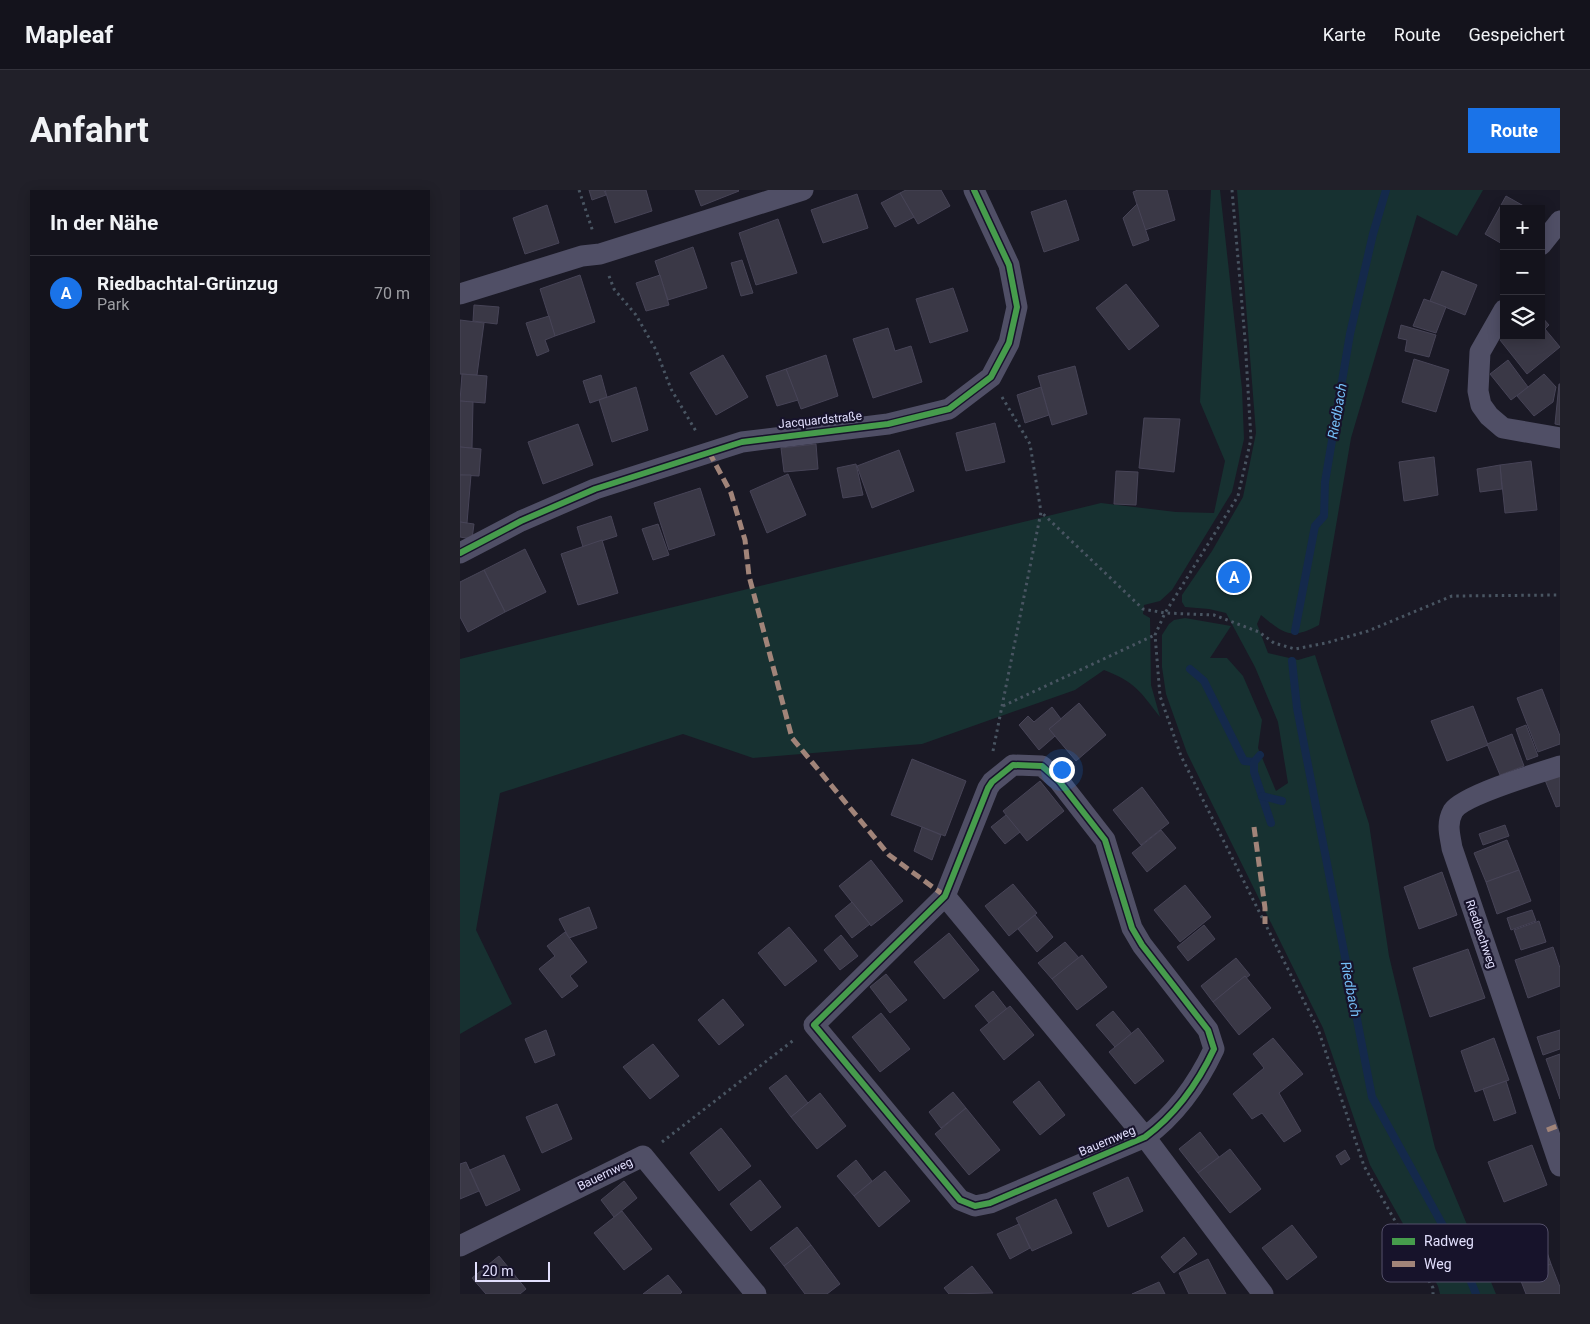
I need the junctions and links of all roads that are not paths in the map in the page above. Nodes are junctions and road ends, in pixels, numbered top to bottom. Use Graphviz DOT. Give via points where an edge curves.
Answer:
graph roads {
  1 [pos="802,190"];
  2 [pos="974,190"];
  3 [pos="1560,222"];
  4 [pos="1545,240"];
  5 [pos="460,294"];
  6 [pos="1500,317"];
  7 [pos="1560,438"];
  8 [pos="460,553"];
  9 [pos="1560,766"];
  10 [pos="945,896"];
  11 [pos="1145,1137"];
  12 [pos="1560,1166"];
  13 [pos="460,1246"];
  14 [pos="756,1294"];
  15 [pos="1263,1294"];
  1 -- 5 [label="street"];
  2 -- 8 [label="street, Jacquardstraße" via="1009,265 1017,307 1009,343 990,378 949,409 888,424 742,442 595,489 521,521"];
  3 -- 4 [label="street"];
  6 -- 7 [label="street" via="1480,352 1478,391 1481,405 1504,428"];
  9 -- 12 [label="street, Riedbachweg" via="1476,795 1454,809 1448,825 1452,848"];
  10 -- 11 [label="street, Bauernweg"];
  10 -- 11 [label="street, Bauernweg" via="814,1024 960,1200 975,1206 990,1203"];
  10 -- 11 [label="street, Bauernweg" via="992,782 1013,765 1042,766 1059,781 1105,840 1132,928 1208,1030 1214,1049 1203,1072 1165,1122"];
  11 -- 15 [label="street, Bauernweg"];
  13 -- 14 [label="street, Bauernweg" via="643,1156"];
}
